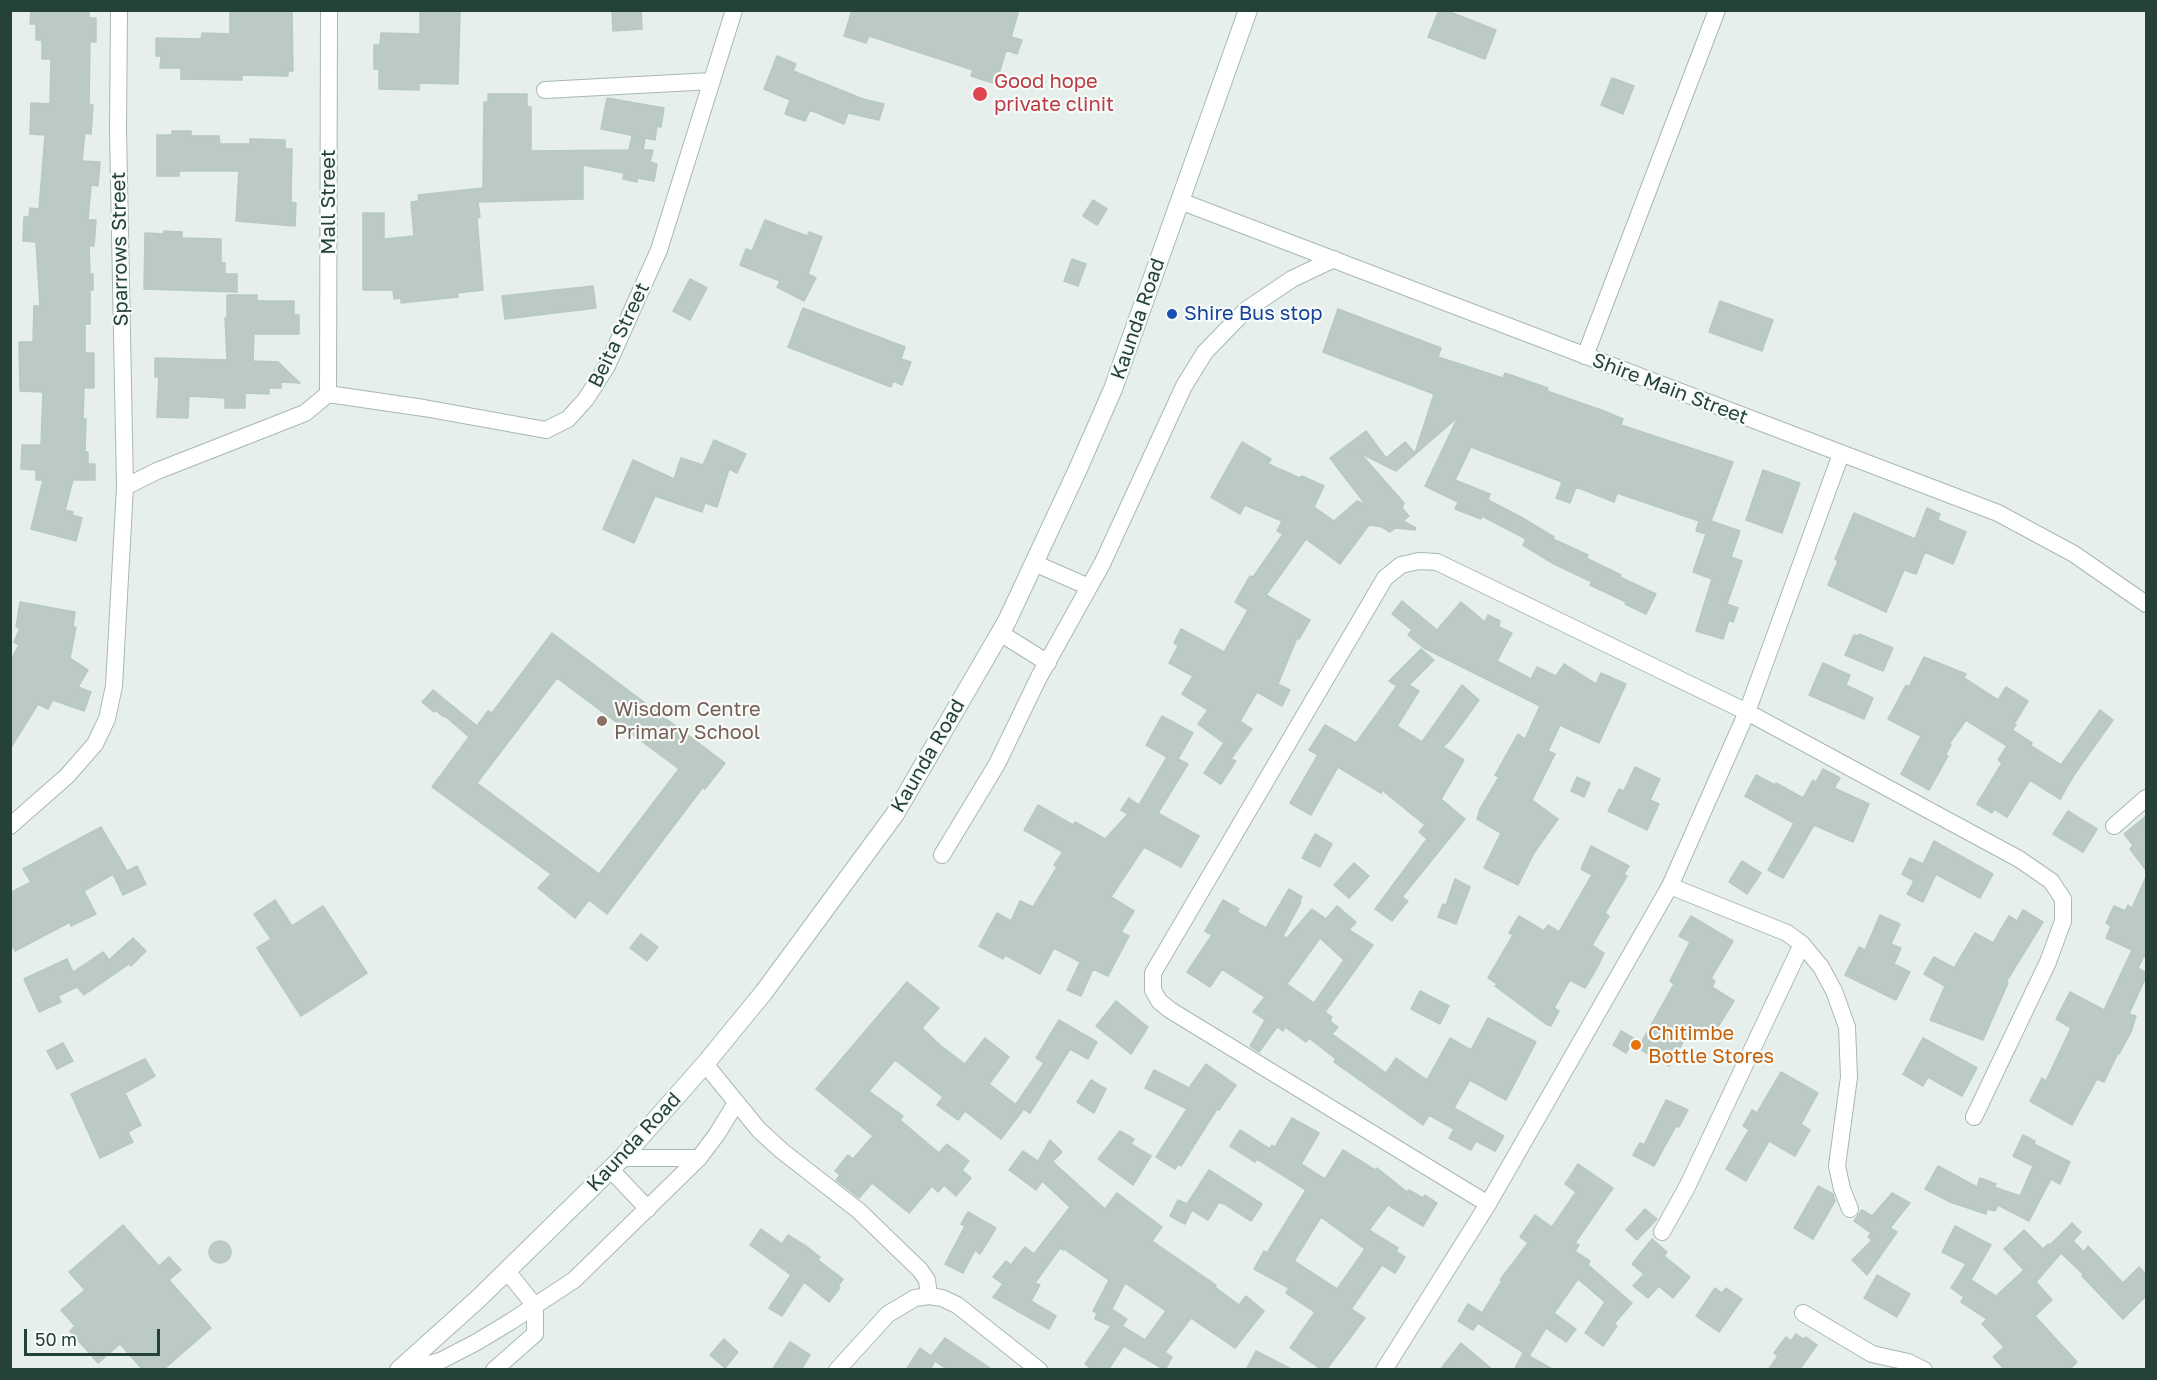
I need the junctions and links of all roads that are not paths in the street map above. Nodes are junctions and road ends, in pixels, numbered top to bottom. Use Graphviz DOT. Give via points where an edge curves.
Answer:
graph roads {
  1 [pos="119,10"];
  2 [pos="329,10"];
  3 [pos="734,10"];
  4 [pos="1248,10"];
  5 [pos="1717,10"];
  6 [pos="712,81"];
  7 [pos="545,90"];
  8 [pos="1180,201"];
  9 [pos="1334,259"];
  10 [pos="1585,356"];
  11 [pos="328,394"];
  12 [pos="1841,454"];
  13 [pos="125,487"];
  14 [pos="1034,563"];
  15 [pos="1089,587"];
  16 [pos="2146,604"];
  17 [pos="1000,633"];
  18 [pos="1048,663"];
  19 [pos="1747,712"];
  20 [pos="2146,798"];
  21 [pos="10,826"];
  22 [pos="2114,826"];
  23 [pos="942,855"];
  24 [pos="1670,886"];
  25 [pos="1802,944"];
  26 [pos="705,1064"];
  27 [pos="736,1103"];
  28 [pos="1974,1118"];
  29 [pos="699,1158"];
  30 [pos="616,1164"];
  31 [pos="1488,1204"];
  32 [pos="648,1209"];
  33 [pos="1850,1209"];
  34 [pos="1662,1232"];
  35 [pos="507,1270"];
  36 [pos="929,1296"];
  37 [pos="535,1306"];
  38 [pos="1803,1313"];
  39 [pos="1386,1369"];
  40 [pos="399,1370"];
  41 [pos="407,1370"];
  42 [pos="494,1370"];
  43 [pos="837,1370"];
  44 [pos="1039,1370"];
  45 [pos="1924,1370"];
  1 -- 13 [label="street, Sparrows Street"];
  2 -- 11 [label="street, Mall Street"];
  3 -- 6 [label="street, Beita Street"];
  4 -- 8 [label="main road, Kaunda Road"];
  5 -- 10 [label="street"];
  6 -- 7 [label="street"];
  6 -- 11 [label="street, Beita Street" via="659,250 607,366 568,419 546,430"];
  8 -- 9 [label="street, Shire Main Street"];
  8 -- 14 [label="main road, Kaunda Road" via="1113,389"];
  9 -- 10 [label="street, Shire Main Street"];
  9 -- 15 [label="street" via="1292,279 1246,310 1205,352 1167,419"];
  10 -- 12 [label="street, Shire Main Street"];
  11 -- 13 [label="street" via="305,413"];
  12 -- 16 [label="street, Shire Main Street" via="1998,513 2074,554"];
  12 -- 19 [label="street"];
  13 -- 21 [label="street, Sparrows Street" via="114,686 107,719 95,744 68,776"];
  14 -- 15 [label="street"];
  14 -- 17 [label="main road, Kaunda Road"];
  15 -- 18 [label="street"];
  17 -- 18 [label="street"];
  17 -- 26 [label="main road, Kaunda Road" via="895,814 764,992"];
  18 -- 23 [label="street" via="998,764"];
  19 -- 24 [label="street"];
  19 -- 28 [label="street" via="2019,859 2051,881 2063,899 2064,921 2048,962"];
  19 -- 31 [label="street" via="1437,562 1401,565 1385,578 1153,973 1153,990 1170,1010"];
  20 -- 22 [label="street"];
  24 -- 25 [label="street" via="1787,933"];
  24 -- 31 [label="street"];
  25 -- 33 [label="street" via="1821,967 1847,1027 1850,1077 1837,1166"];
  25 -- 34 [label="street"];
  26 -- 27 [label="street"];
  26 -- 30 [label="main road, Kaunda Road"];
  27 -- 29 [label="street"];
  27 -- 36 [label="street" via="782,1151 859,1211 920,1270 927,1280"];
  29 -- 30 [label="street"];
  29 -- 32 [label="street"];
  30 -- 32 [label="street"];
  30 -- 35 [label="main road, Kaunda Road"];
  31 -- 39 [label="street"];
  32 -- 37 [label="street" via="574,1280"];
  35 -- 37 [label="street"];
  35 -- 40 [label="main road, Kaunda Road"];
  36 -- 43 [label="street" via="915,1298 888,1314"];
  36 -- 44 [label="street" via="957,1305"];
  37 -- 41 [label="street" via="440,1361"];
  37 -- 42 [label="street" via="535,1334"];
  38 -- 45 [label="street" via="1872,1354"];
}
